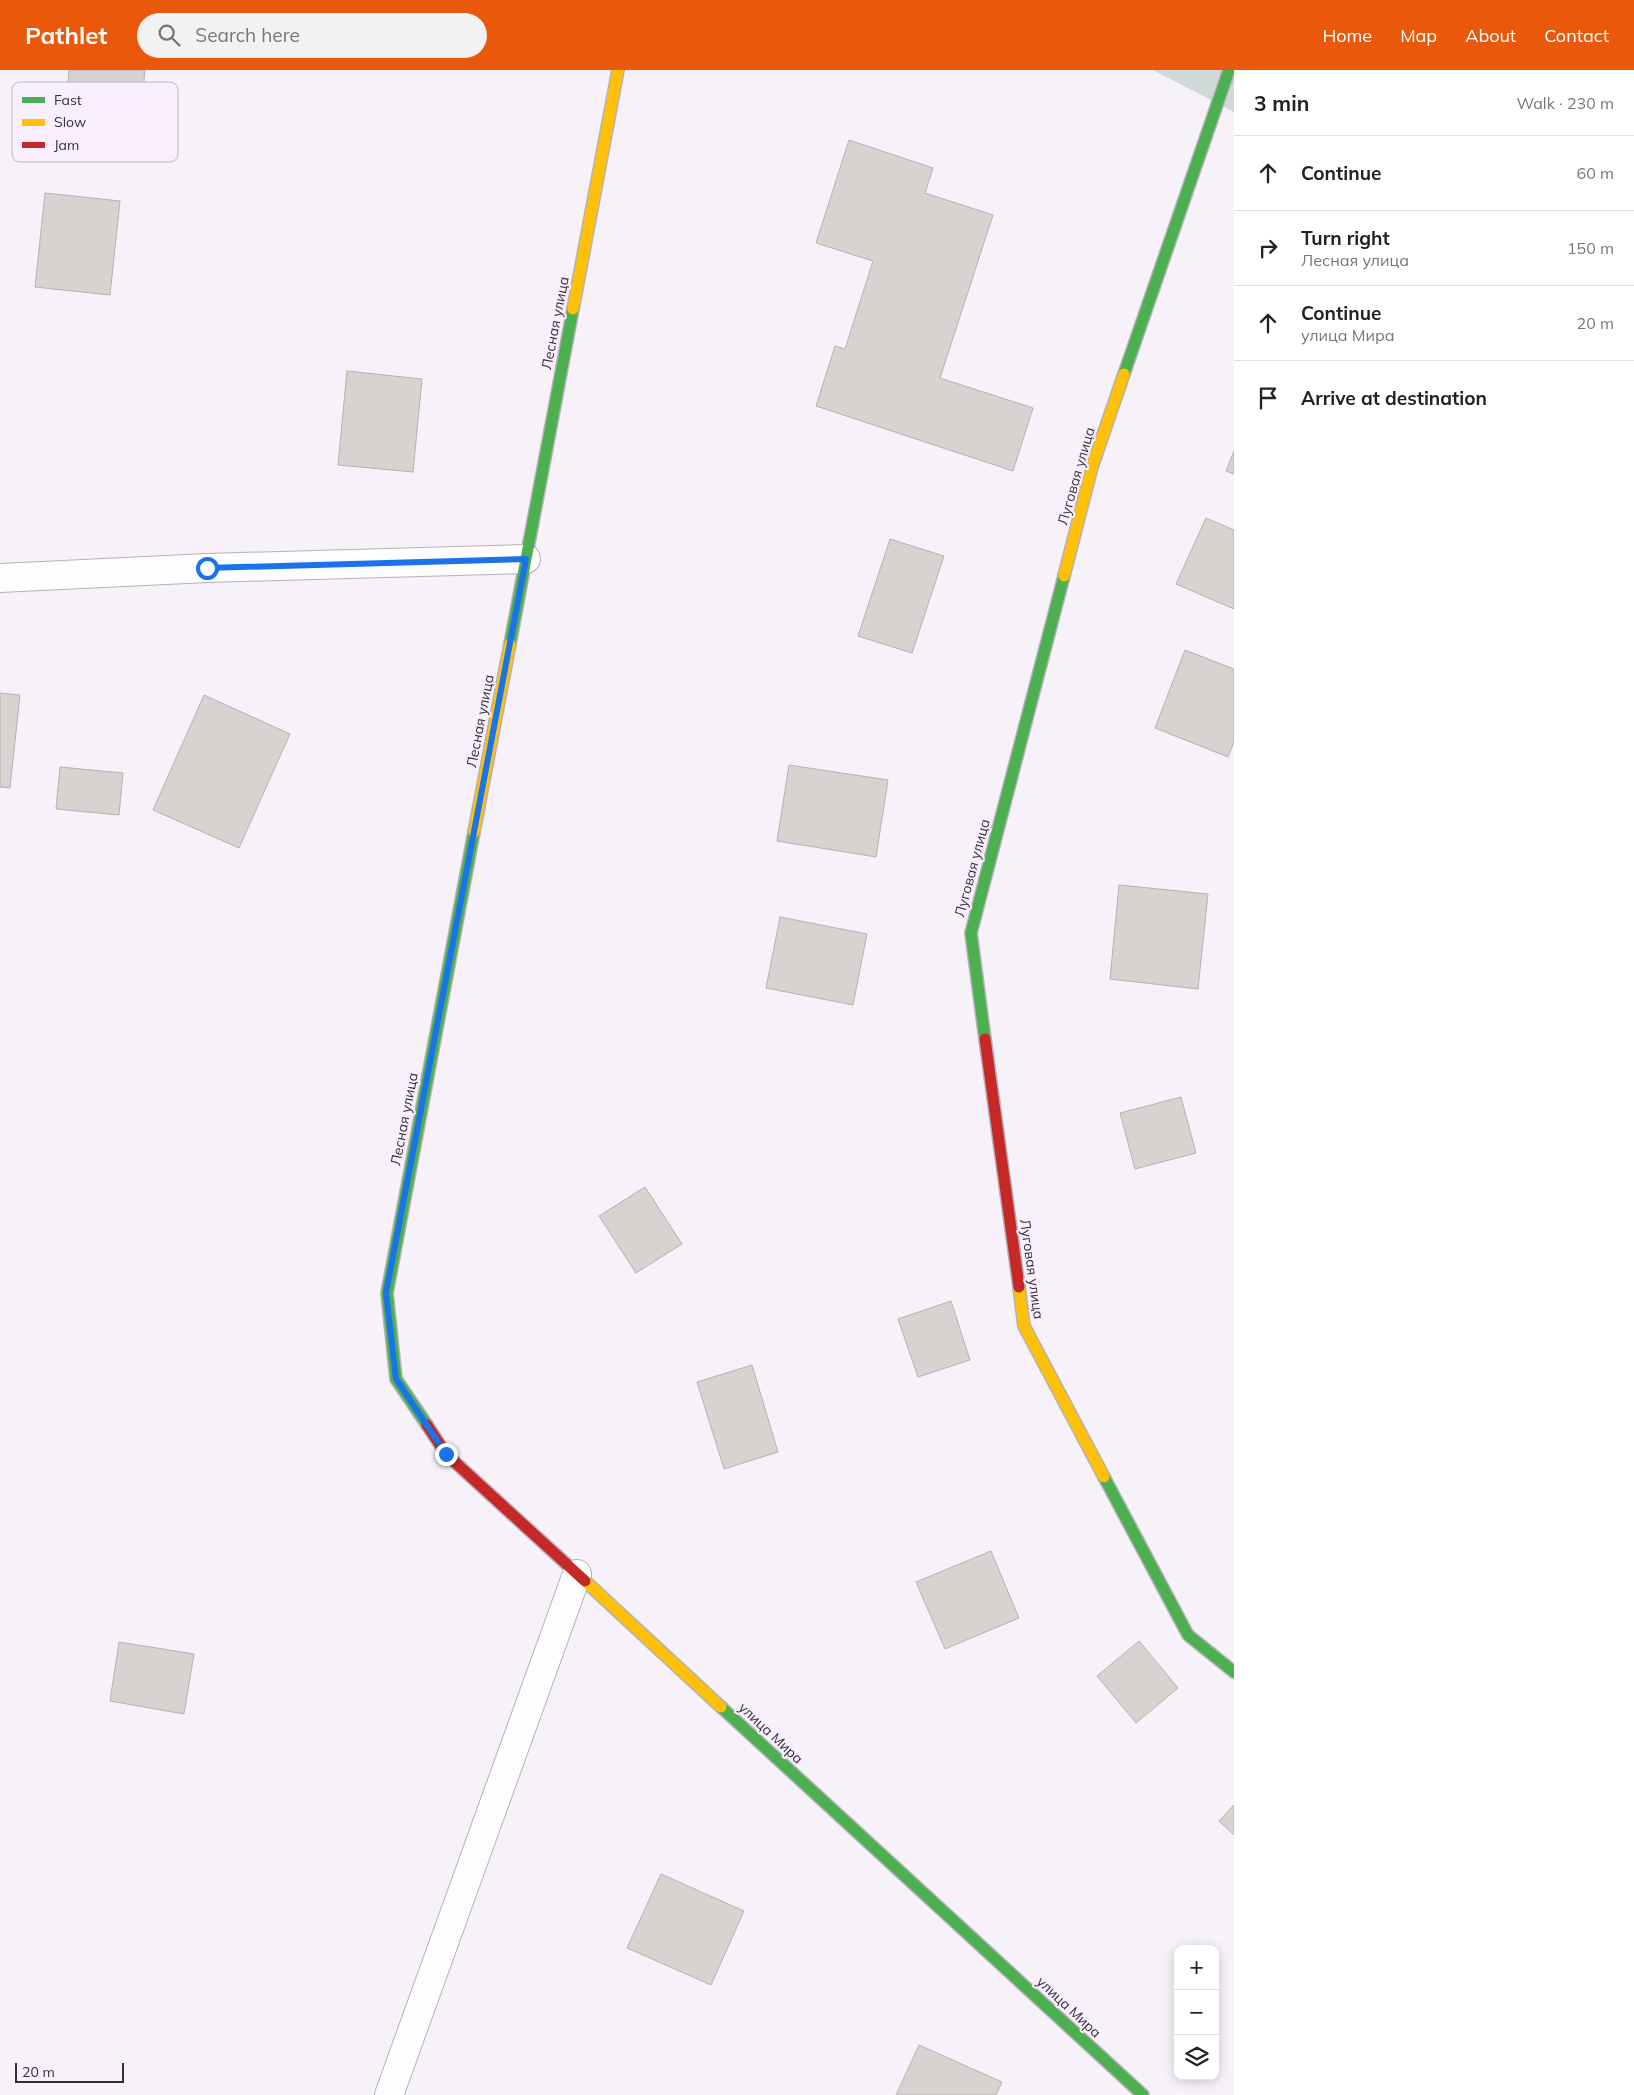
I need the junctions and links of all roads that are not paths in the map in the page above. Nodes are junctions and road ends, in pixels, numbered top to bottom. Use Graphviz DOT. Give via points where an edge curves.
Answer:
graph roads {
  1 [pos="618,70"];
  2 [pos="1230,70"];
  3 [pos="526,559"];
  4 [pos="0,578"];
  5 [pos="396,1379"];
  6 [pos="576,1574"];
  7 [pos="1234,1672"];
  8 [pos="389,2095"];
  9 [pos="1143,2095"];
  1 -- 3 [label="street, Лесная улица"];
  2 -- 7 [label="street, Луговая улица" via="1092,467 971,933 1024,1326 1188,1635"];
  3 -- 4 [label="street" via="207,568"];
  3 -- 5 [label="street, Лесная улица" via="386,1293"];
  5 -- 6 [label="street, улица Мира" via="446,1454"];
  6 -- 8 [label="street"];
  6 -- 9 [label="street, улица Мира"];
}
